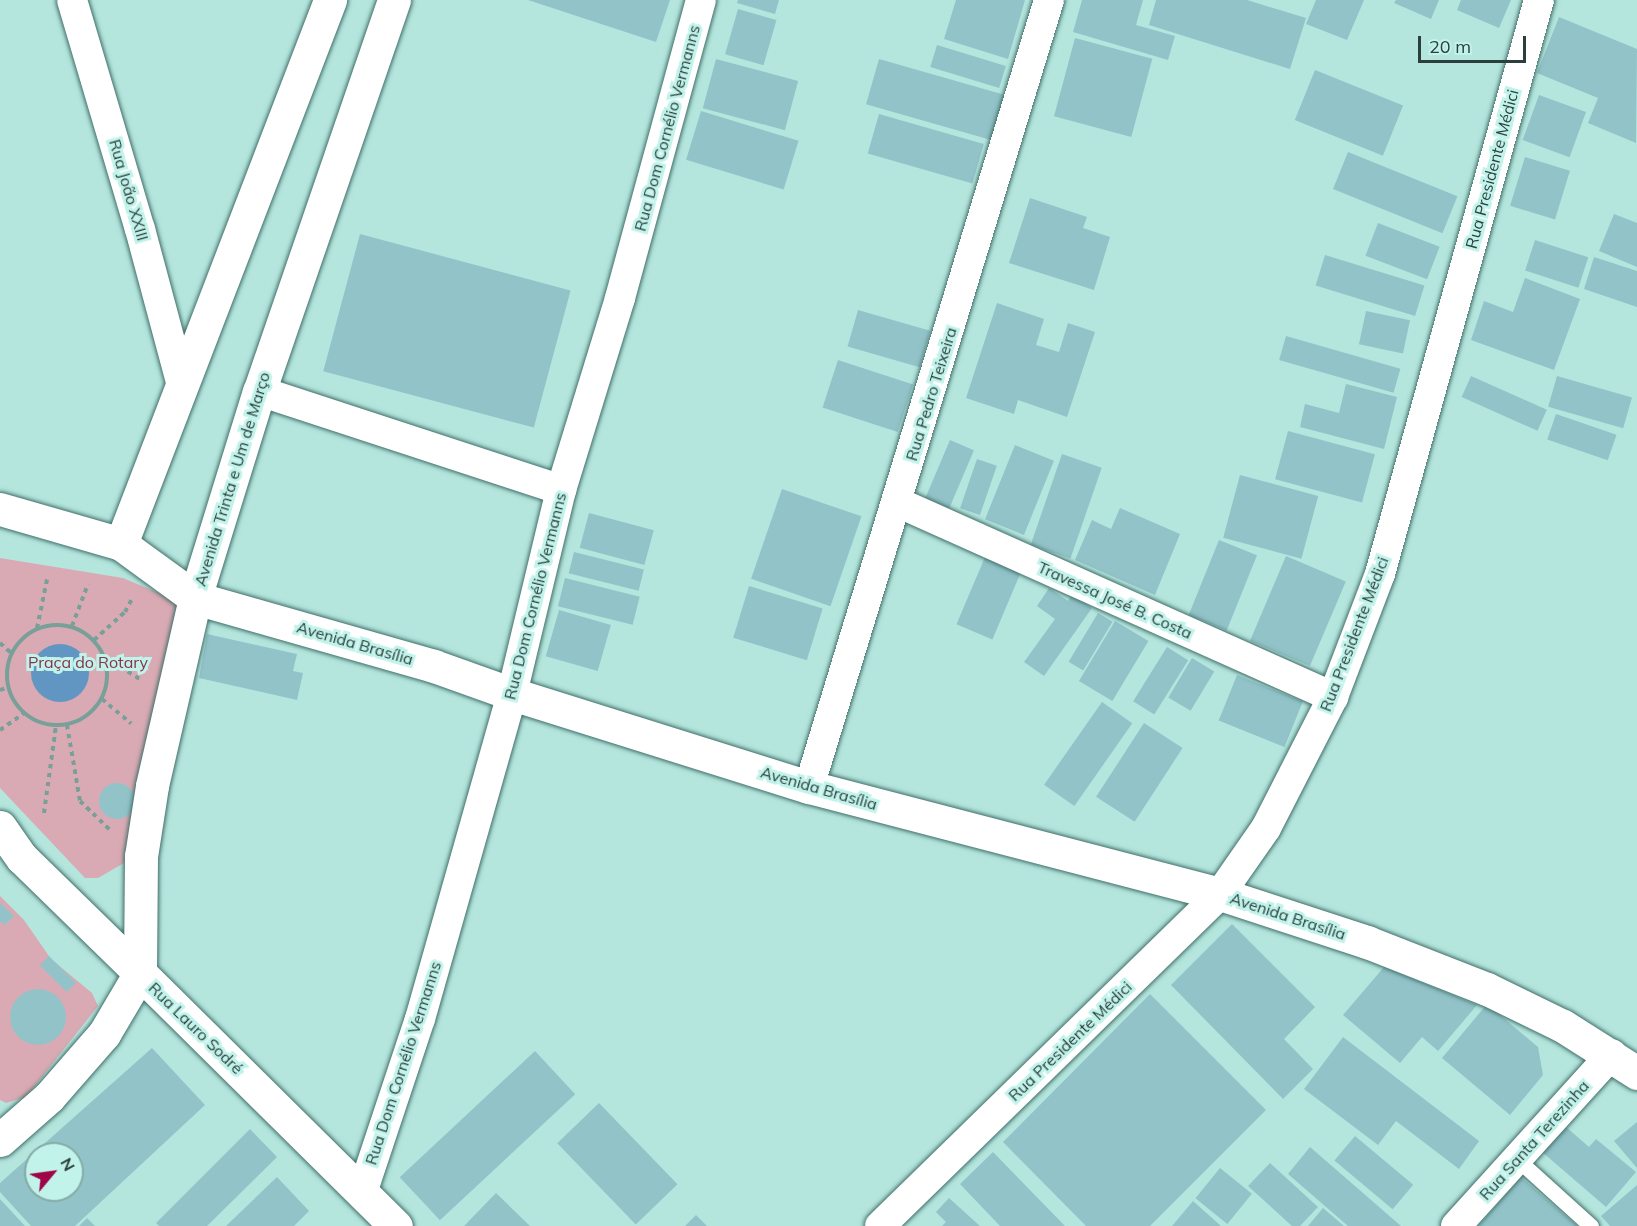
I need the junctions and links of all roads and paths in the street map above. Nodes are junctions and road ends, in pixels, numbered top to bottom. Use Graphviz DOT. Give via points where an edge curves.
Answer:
graph roads {
  1 [pos="72,0"];
  2 [pos="330,0"];
  3 [pos="394,0"];
  4 [pos="701,0"];
  5 [pos="1049,0"];
  6 [pos="1539,0"];
  7 [pos="181,382"];
  8 [pos="259,392"];
  9 [pos="561,490"];
  10 [pos="897,502"];
  11 [pos="0,509"];
  12 [pos="121,543"];
  13 [pos="48,575"];
  14 [pos="88,584"];
  15 [pos="136,591"];
  16 [pos="195,598"];
  17 [pos="72,626"];
  18 [pos="36,628"];
  19 [pos="93,640"];
  20 [pos="0,643"];
  21 [pos="11,653"];
  22 [pos="105,657"];
  23 [pos="147,685"];
  24 [pos="9,687"];
  25 [pos="0,690"];
  26 [pos="512,694"];
  27 [pos="1333,697"];
  28 [pos="102,699"];
  29 [pos="24,712"];
  30 [pos="56,725"];
  31 [pos="67,725"];
  32 [pos="138,729"];
  33 [pos="0,730"];
  34 [pos="809,787"];
  35 [pos="44,813"];
  36 [pos="0,827"];
  37 [pos="113,833"];
  38 [pos="1220,894"];
  39 [pos="140,973"];
  40 [pos="1624,1063"];
  41 [pos="15,1111"];
  42 [pos="0,1140"];
  43 [pos="1516,1159"];
  44 [pos="363,1190"];
  45 [pos="396,1226"];
  46 [pos="880,1226"];
  47 [pos="1456,1226"];
  48 [pos="1591,1226"];
  1 -- 7 [label="street, Rua João XXIII"];
  2 -- 7 [label="street"];
  3 -- 8 [label="street, Avenida Trinta e Um de Março"];
  4 -- 9 [label="street, Rua Dom Cornélio Vermanns" via="624,286"];
  5 -- 10 [label="street, Rua Pedro Teixeira"];
  6 -- 27 [label="street, Rua Presidente Médici" via="1380,574"];
  7 -- 12 [label="street"];
  8 -- 9 [label="street"];
  8 -- 16 [label="street, Avenida Trinta e Um de Março"];
  9 -- 26 [label="street, Rua Dom Cornélio Vermanns"];
  10 -- 27 [label="street, Travessa José B. Costa"];
  10 -- 34 [label="street, Rua Pedro Teixeira"];
  11 -- 12 [label="street, Avenida Brasília"];
  12 -- 16 [label="street, Avenida Brasília"];
  13 -- 18 [label="path"];
  14 -- 17 [label="path"];
  15 -- 19 [label="path" via="125,612"];
  16 -- 26 [label="street, Avenida Brasília" via="434,666"];
  16 -- 39 [label="street, Avenida Trinta e Um de Março" via="152,786 141,856"];
  17 -- 18 [label="path"];
  17 -- 19 [label="path"];
  18 -- 21 [label="path"];
  19 -- 22 [label="path"];
  20 -- 21 [label="path"];
  21 -- 24 [label="path"];
  22 -- 23 [label="path"];
  22 -- 28 [label="path" via="108,679"];
  24 -- 25 [label="path"];
  24 -- 29 [label="path"];
  26 -- 34 [label="street, Avenida Brasília"];
  26 -- 44 [label="street, Rua Dom Cornélio Vermanns" via="420,1018"];
  27 -- 38 [label="street, Rua Presidente Médici" via="1266,828"];
  28 -- 31 [label="path" via="93,711"];
  28 -- 32 [label="path"];
  29 -- 30 [label="path"];
  29 -- 33 [label="path"];
  30 -- 31 [label="path"];
  30 -- 35 [label="path"];
  31 -- 37 [label="path" via="80,801"];
  34 -- 38 [label="street, Avenida Brasília"];
  36 -- 39 [label="street, Rua Lauro Sodré" via="22,858"];
  38 -- 40 [label="street, Avenida Brasília" via="1367,942 1487,989"];
  38 -- 46 [label="street, Rua Presidente Médici"];
  39 -- 41 [label="street" via="104,1034"];
  39 -- 44 [label="street, Rua Lauro Sodré"];
  40 -- 43 [label="street, Rua Santa Terezinha"];
  41 -- 42 [label="street"];
  43 -- 47 [label="street, Rua Santa Terezinha"];
  43 -- 48 [label="lane"];
  44 -- 45 [label="street, Rua Lauro Sodré"];
}
